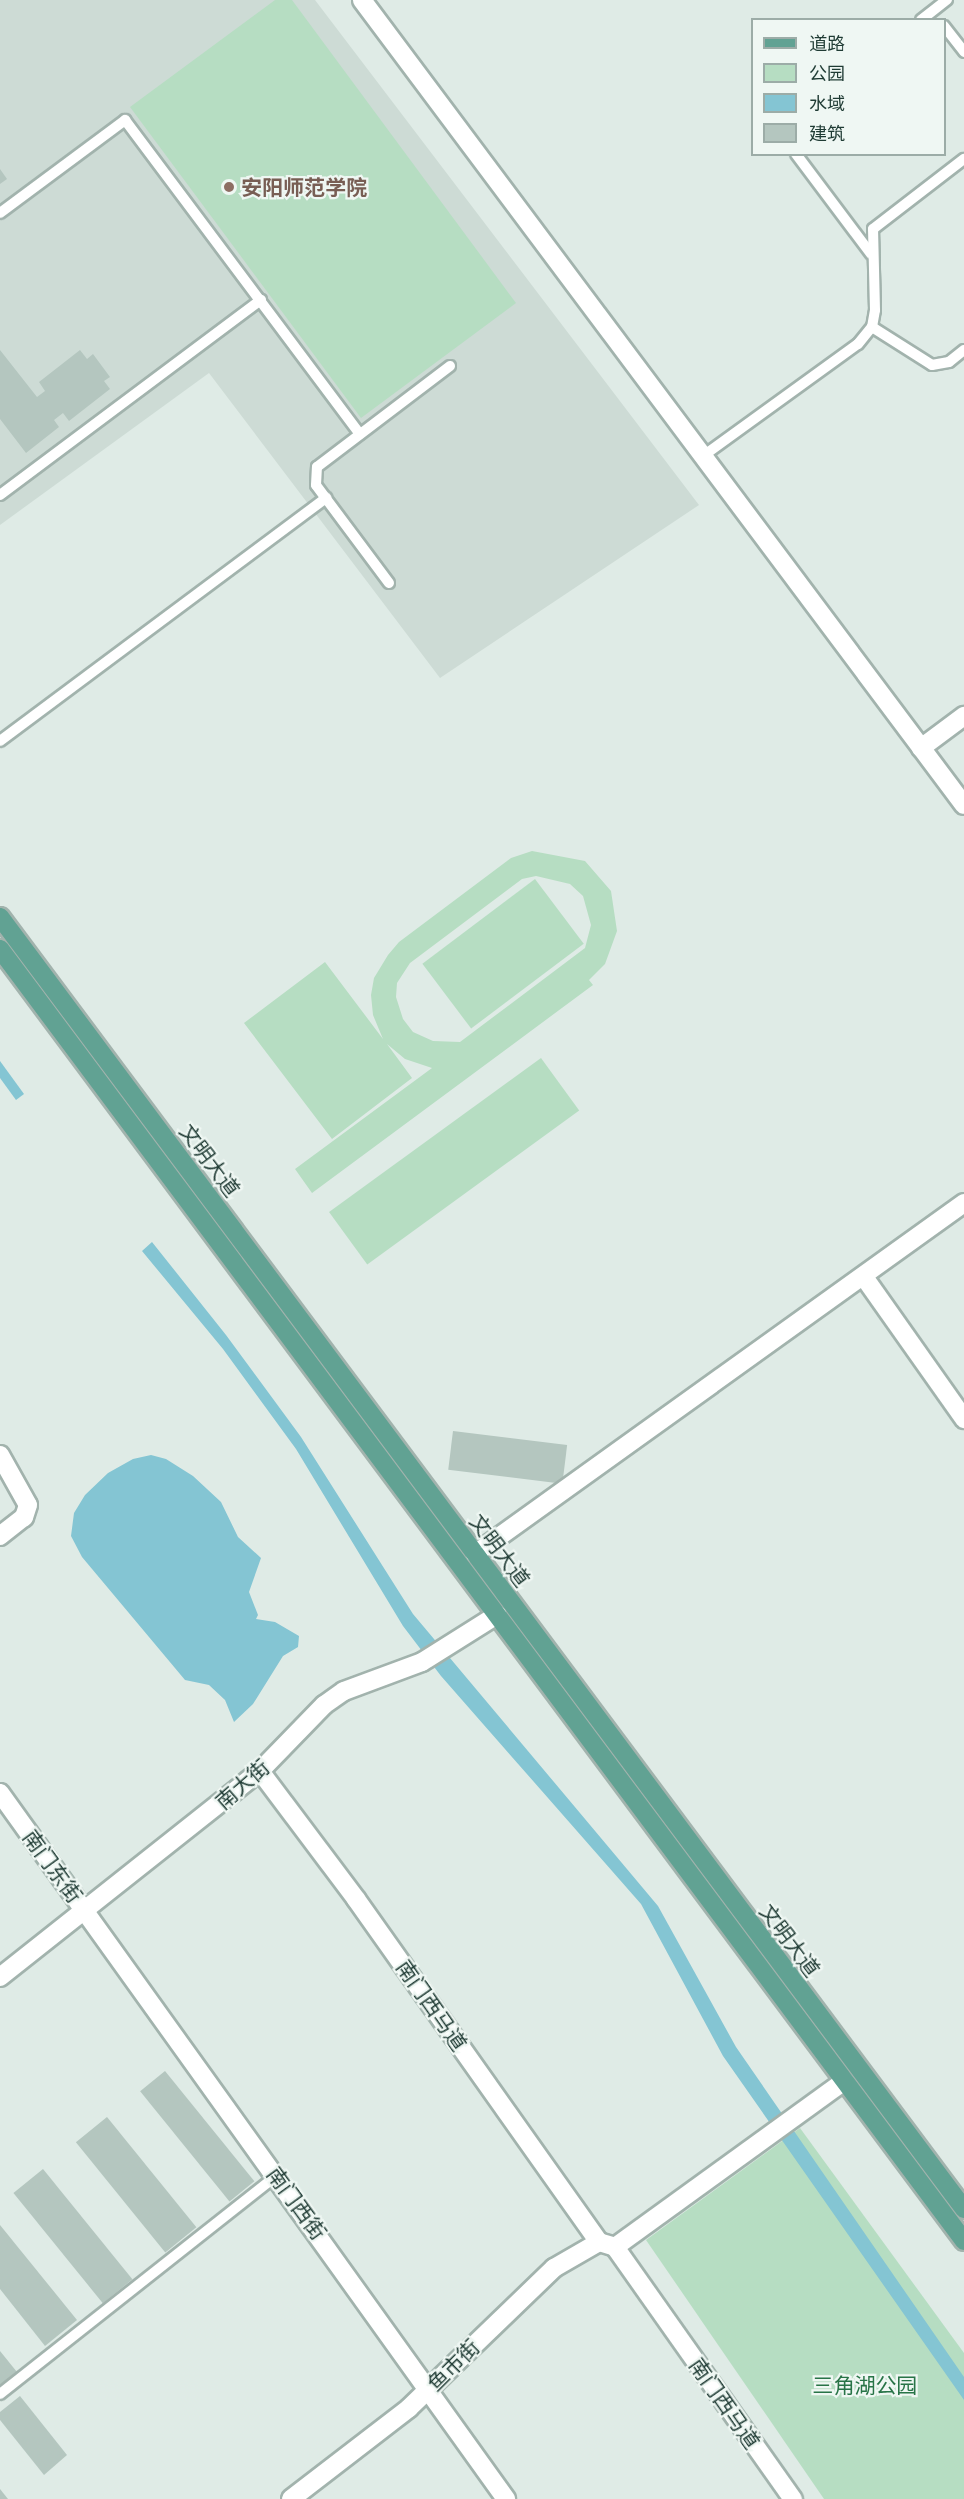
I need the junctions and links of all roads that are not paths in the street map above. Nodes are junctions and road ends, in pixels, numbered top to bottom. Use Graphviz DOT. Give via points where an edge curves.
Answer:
graph roads {
  1 [pos="362,0"];
  2 [pos="947,0"];
  3 [pos="937,15"];
  4 [pos="946,27"];
  5 [pos="964,52"];
  6 [pos="798,156"];
  7 [pos="964,159"];
  8 [pos="0,213"];
  9 [pos="871,254"];
  10 [pos="261,300"];
  11 [pos="872,327"];
  12 [pos="964,350"];
  13 [pos="450,366"];
  14 [pos="360,434"];
  15 [pos="703,456"];
  16 [pos="0,495"];
  17 [pos="326,498"];
  18 [pos="389,582"];
  19 [pos="964,716"];
  20 [pos="0,741"];
  21 [pos="921,748"];
  22 [pos="964,805"];
  23 [pos="0,917"];
  24 [pos="0,949"];
  25 [pos="964,1203"];
  26 [pos="864,1276"];
  27 [pos="964,1419"];
  28 [pos="0,1455"];
  29 [pos="0,1536"];
  30 [pos="475,1554"];
  31 [pos="497,1615"];
  32 [pos="260,1771"];
  33 [pos="0,1793"];
  34 [pos="86,1909"];
  35 [pos="0,1977"];
  36 [pos="844,2081"];
  37 [pos="278,2175"];
  38 [pos="964,2210"];
  39 [pos="964,2241"];
  40 [pos="607,2245"];
  41 [pos="430,2389"];
  42 [pos="0,2394"];
  43 [pos="291,2499"];
  44 [pos="506,2499"];
  45 [pos="793,2499"];
  1 -- 15 [label="street"];
  2 -- 3 [label="lane"];
  4 -- 5 [label="lane"];
  6 -- 9 [label="lane"];
  7 -- 9 [label="lane" via="879,221 873,229"];
  8 -- 10 [label="lane" via="125,120"];
  9 -- 11 [label="lane" via="875,310"];
  10 -- 14 [label="lane"];
  10 -- 16 [label="lane"];
  11 -- 12 [label="lane" via="932,365 949,362"];
  11 -- 15 [label="lane" via="858,344"];
  13 -- 14 [label="lane"];
  14 -- 17 [label="lane" via="317,467 316,485"];
  15 -- 21 [label="street"];
  17 -- 18 [label="lane"];
  17 -- 20 [label="lane"];
  19 -- 21 [label="street"];
  21 -- 22 [label="street"];
  23 -- 30 [label="main road, 文明大道"];
  24 -- 31 [label="main road, 文明大道"];
  25 -- 26 [label="street"];
  26 -- 27 [label="street"];
  26 -- 30 [label="street"];
  28 -- 29 [label="street" via="28,1504 24,1517"];
  30 -- 38 [label="main road, 文明大道"];
  31 -- 32 [label="street, 南大街" via="422,1662 344,1691 324,1705"];
  31 -- 36 [label="main road, 文明大道"];
  32 -- 34 [label="street, 南大街"];
  32 -- 40 [label="street, 南门西马道"];
  33 -- 34 [label="street, 南门东街"];
  34 -- 35 [label="street, 南大街"];
  34 -- 37 [label="street, 南门西街"];
  36 -- 39 [label="main road, 文明大道"];
  36 -- 40 [label="street, 鱼市街" via="772,2135"];
  37 -- 41 [label="street, 南门西街"];
  37 -- 42 [label="lane"];
  40 -- 41 [label="street, 鱼市街" via="554,2268"];
  40 -- 45 [label="street, 南门西马道"];
  41 -- 43 [label="street, 鱼市街"];
  41 -- 44 [label="street, 南门西街"];
}
